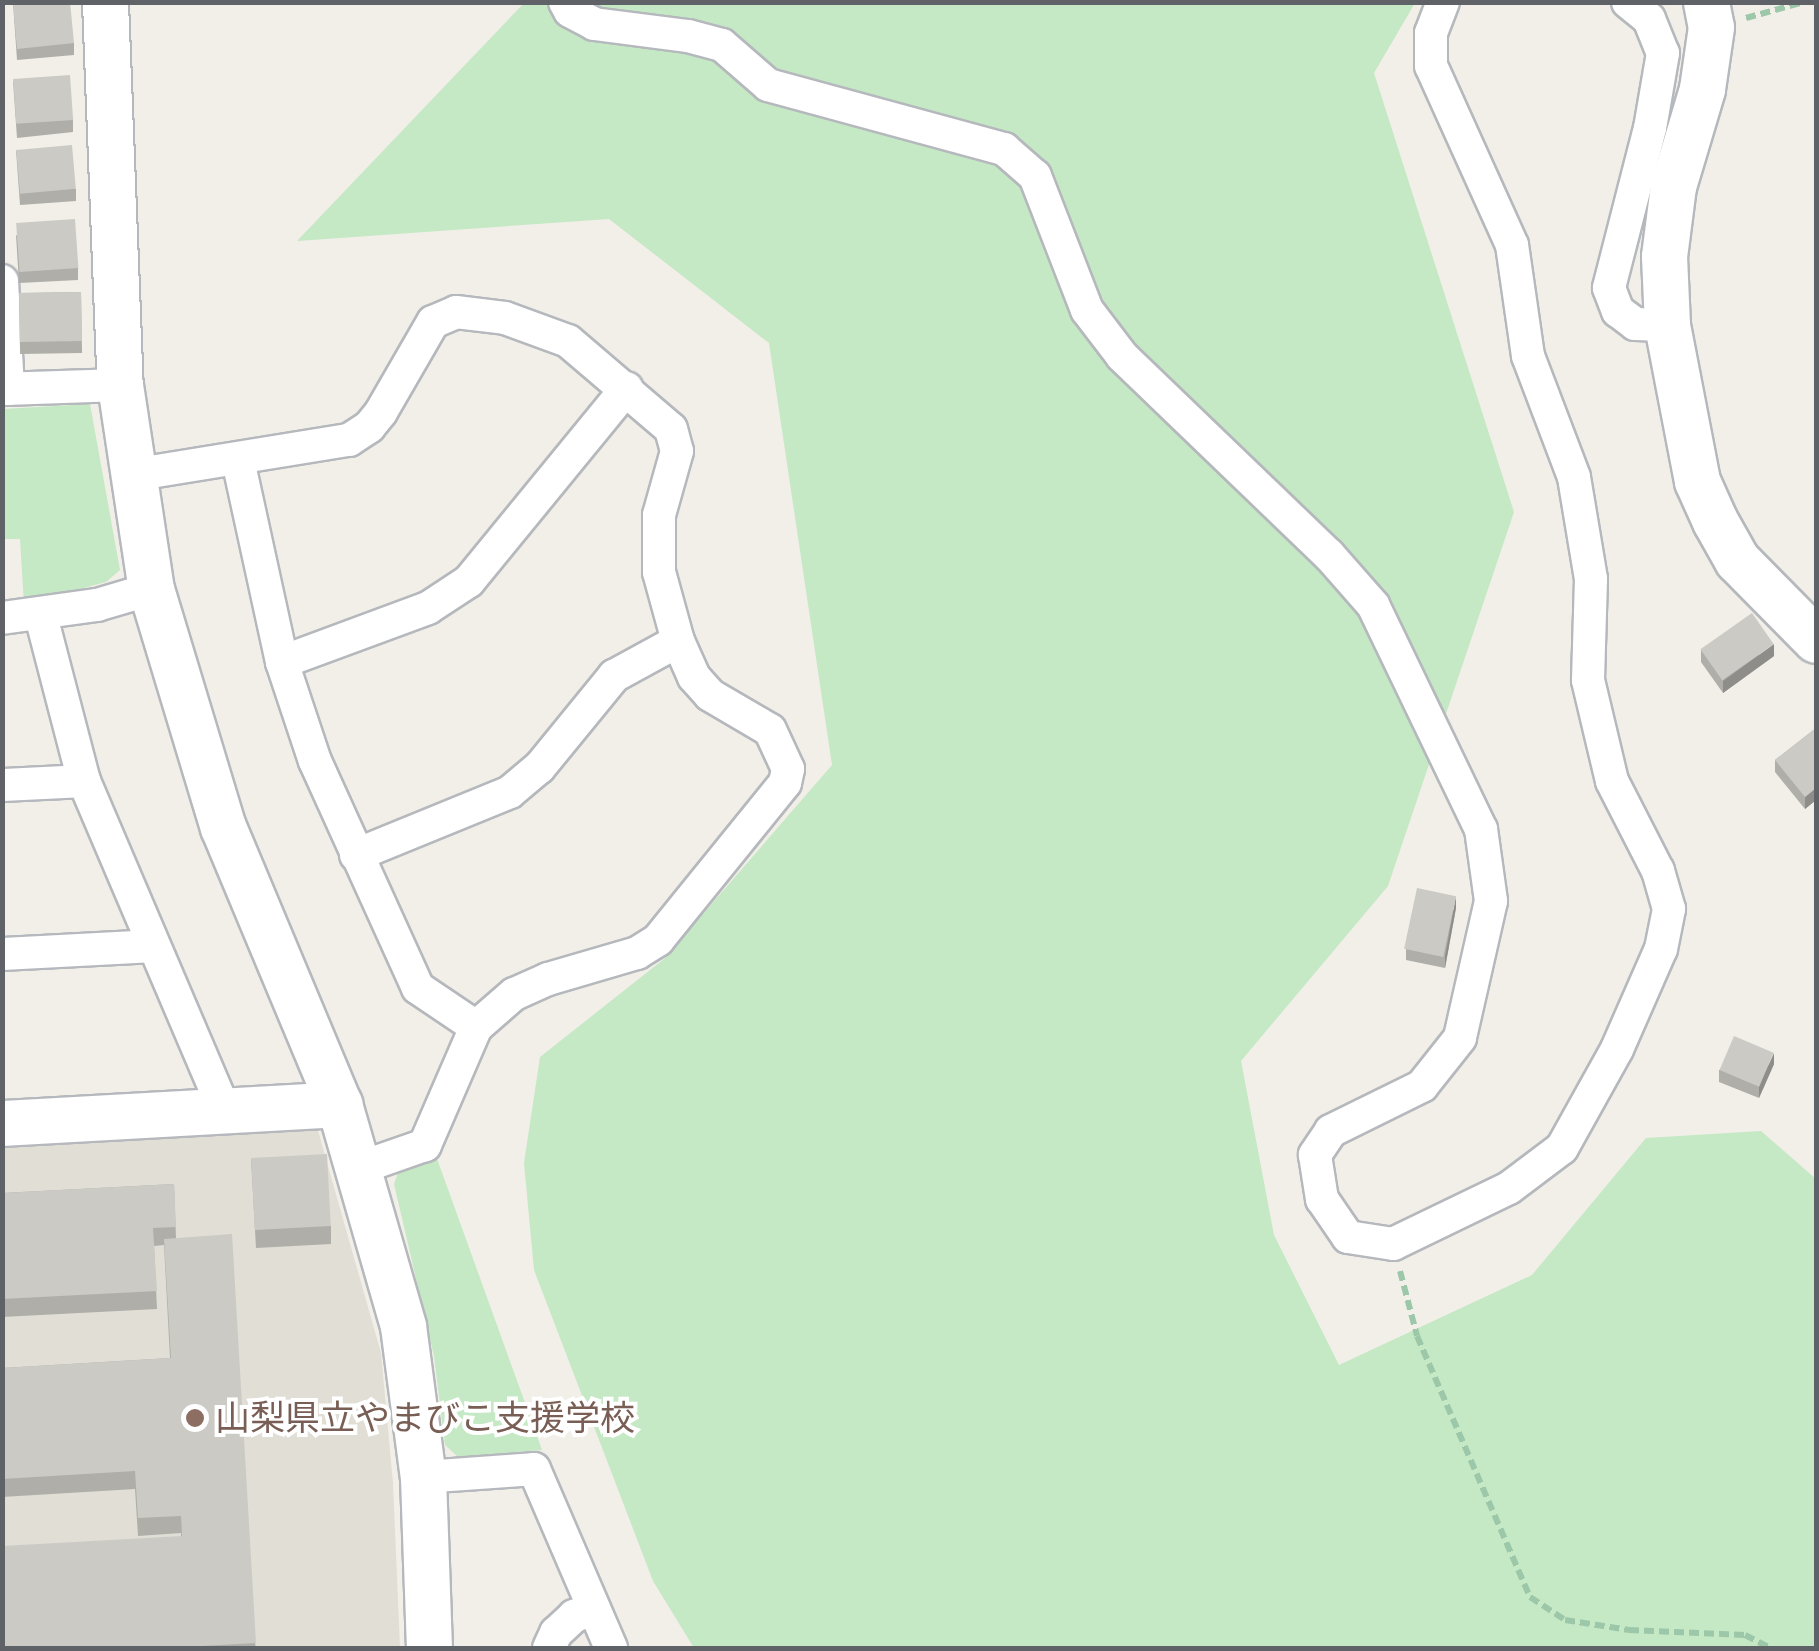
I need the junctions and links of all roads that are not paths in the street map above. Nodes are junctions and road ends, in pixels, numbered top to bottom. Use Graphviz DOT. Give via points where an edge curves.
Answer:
graph roads {
  1 [pos="105,2"];
  2 [pos="566,2"];
  3 [pos="1443,2"];
  4 [pos="1628,2"];
  5 [pos="1709,15"];
  6 [pos="2,282"];
  7 [pos="1667,326"];
  8 [pos="120,385"];
  9 [pos="627,388"];
  10 [pos="5,389"];
  11 [pos="238,460"];
  12 [pos="132,475"];
  13 [pos="151,590"];
  14 [pos="40,616"];
  15 [pos="2,618"];
  16 [pos="1816,640"];
  17 [pos="678,641"];
  18 [pos="282,662"];
  19 [pos="84,781"];
  20 [pos="2,785"];
  21 [pos="356,855"];
  22 [pos="153,946"];
  23 [pos="2,954"];
  24 [pos="476,1028"];
  25 [pos="340,1104"];
  26 [pos="225,1111"];
  27 [pos="2,1123"];
  28 [pos="359,1168"];
  29 [pos="423,1477"];
  30 [pos="594,1609"];
  31 [pos="429,1648"];
  32 [pos="549,1648"];
  33 [pos="611,1648"];
  1 -- 8 [label="street"];
  2 -- 3 [label="street" via="594,24 722,46 768,85 1004,149 1035,176 1088,310 1122,356 1373,605 1481,829 1491,901 1460,1038 1422,1086 1331,1131 1315,1155 1322,1199 1348,1237 1392,1244 1509,1188 1562,1148 1617,1049 1661,949 1669,910 1658,872 1612,782 1588,680 1590,579 1574,477 1528,356 1512,245 1432,66 1431,33"];
  4 -- 7 [label="street" via="1648,20 1662,52 1609,288 1618,311 1635,324"];
  5 -- 7 [label="street" via="1702,88 1673,186 1664,256"];
  6 -- 10 [label="street"];
  7 -- 16 [label="street" via="1697,481 1715,521 1738,560"];
  8 -- 10 [label="street"];
  8 -- 12 [label="street"];
  9 -- 11 [label="street" via="568,341 505,318 456,312 433,322 419,340 370,427 338,443"];
  9 -- 17 [label="street" via="672,429 677,451 660,516 658,572"];
  9 -- 18 [label="street" via="469,582 428,608"];
  11 -- 12 [label="street"];
  11 -- 18 [label="street"];
  12 -- 13 [label="street"];
  13 -- 14 [label="street"];
  13 -- 25 [label="street" via="223,827"];
  14 -- 15 [label="street"];
  14 -- 19 [label="street"];
  17 -- 21 [label="street" via="614,676 539,768 510,792"];
  17 -- 24 [label="street" via="710,696 770,730 788,769 785,784 658,940 514,994"];
  18 -- 21 [label="street"];
  19 -- 20 [label="street"];
  19 -- 22 [label="street"];
  21 -- 24 [label="street" via="418,988"];
  22 -- 23 [label="street"];
  22 -- 26 [label="street"];
  24 -- 28 [label="street" via="425,1145"];
  25 -- 26 [label="street"];
  25 -- 28 [label="street"];
  26 -- 27 [label="street"];
  28 -- 29 [label="street" via="402,1326"];
  29 -- 30 [label="street" via="534,1468"];
  29 -- 31 [label="street"];
  30 -- 32 [label="street" via="574,1616"];
  30 -- 33 [label="street"];
}
